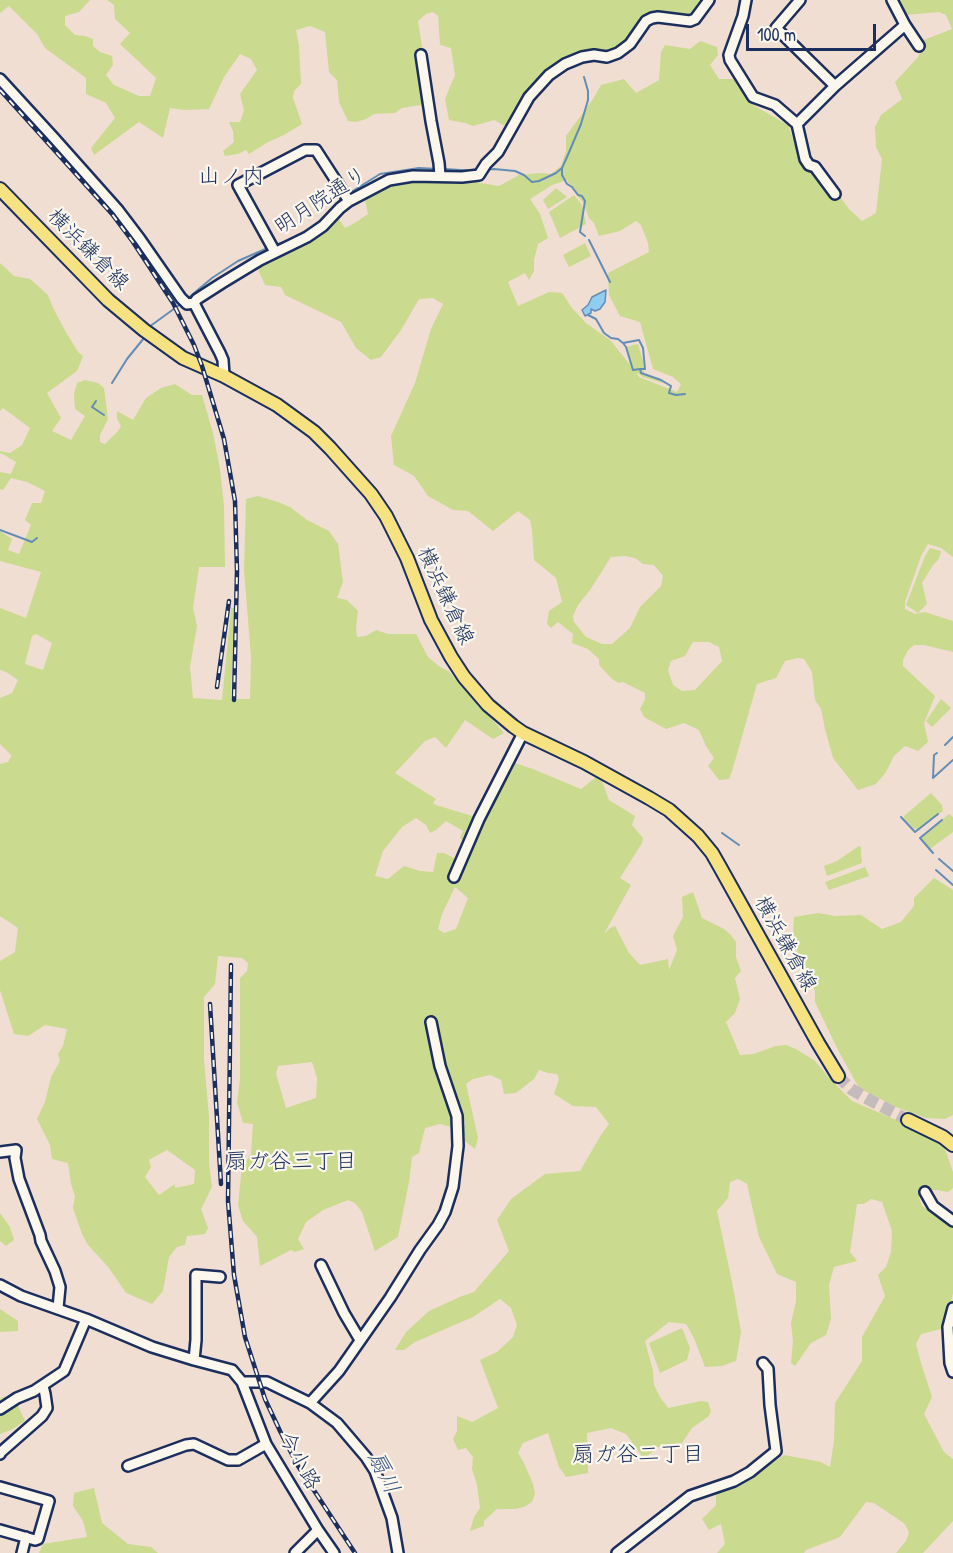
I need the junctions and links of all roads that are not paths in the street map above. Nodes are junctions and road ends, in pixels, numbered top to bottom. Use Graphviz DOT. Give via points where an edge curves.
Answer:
graph roads {
  1 [pos="709,0"];
  2 [pos="746,0"];
  3 [pos="800,0"];
  4 [pos="892,0"];
  5 [pos="905,25"];
  6 [pos="919,46"];
  7 [pos="421,55"];
  8 [pos="0,79"];
  9 [pos="835,86"];
  10 [pos="797,124"];
  11 [pos="440,170"];
  12 [pos="0,189"];
  13 [pos="835,194"];
  14 [pos="346,197"];
  15 [pos="273,247"];
  16 [pos="187,302"];
  17 [pos="224,376"];
  18 [pos="524,733"];
  19 [pos="454,877"];
  20 [pos="431,1022"];
  21 [pos="838,1076"];
  22 [pos="908,1120"];
  23 [pos="953,1145"];
  24 [pos="0,1152"];
  25 [pos="925,1192"];
  26 [pos="953,1221"];
  27 [pos="321,1265"];
  28 [pos="220,1277"];
  29 [pos="0,1285"];
  30 [pos="58,1308"];
  31 [pos="953,1308"];
  32 [pos="86,1319"];
  33 [pos="360,1340"];
  34 [pos="194,1360"];
  35 [pos="763,1363"];
  36 [pos="953,1372"];
  37 [pos="242,1382"];
  38 [pos="43,1386"];
  39 [pos="310,1403"];
  40 [pos="0,1409"];
  41 [pos="266,1444"];
  42 [pos="0,1454"];
  43 [pos="128,1466"];
  44 [pos="0,1486"];
  45 [pos="0,1530"];
  46 [pos="318,1530"];
  47 [pos="26,1537"];
  48 [pos="22,1553"];
  49 [pos="296,1553"];
  50 [pos="334,1553"];
  51 [pos="398,1553"];
  52 [pos="617,1553"];
  1 -- 11 [label="street, 明月院通り" via="695,19 652,18 618,53 582,57 549,75 529,97 498,152 479,175"];
  2 -- 10 [label="street" via="730,60 753,97 775,105"];
  3 -- 9 [label="street" via="776,28"];
  4 -- 5 [label="street"];
  5 -- 6 [label="street"];
  5 -- 9 [label="street"];
  7 -- 11 [label="street"];
  8 -- 16 [label="street" via="126,221"];
  9 -- 10 [label="street"];
  10 -- 13 [label="street" via="805,159"];
  11 -- 14 [label="street, 明月院通り" via="389,180"];
  12 -- 17 [label="main road, 横浜鎌倉線" via="108,300 183,358"];
  14 -- 15 [label="street, 明月院通り" via="316,231"];
  14 -- 15 [label="street" via="316,150 305,150 238,184"];
  15 -- 16 [label="street, 明月院通り"];
  16 -- 17 [label="street" via="220,353"];
  17 -- 18 [label="main road, 横浜鎌倉線" via="298,419 371,494 407,558 431,620 451,657 488,705"];
  18 -- 19 [label="street"];
  18 -- 21 [label="main road, 横浜鎌倉線" via="639,792 669,810 698,836 712,852"];
  20 -- 33 [label="street" via="440,1066 457,1116 453,1187 438,1225"];
  22 -- 23 [label="main road"];
  24 -- 30 [label="street" via="16,1150 19,1179 60,1287"];
  25 -- 26 [label="street" via="933,1206"];
  27 -- 33 [label="street"];
  28 -- 34 [label="street" via="196,1275"];
  29 -- 30 [label="street"];
  30 -- 32 [label="street"];
  31 -- 36 [label="street" via="948,1327"];
  32 -- 34 [label="street"];
  32 -- 38 [label="street" via="64,1371"];
  33 -- 39 [label="street"];
  34 -- 37 [label="street" via="232,1370"];
  35 -- 52 [label="street" via="768,1369 776,1451 734,1481 690,1496"];
  37 -- 39 [label="street" via="267,1382"];
  37 -- 41 [label="street, 今小路"];
  38 -- 40 [label="street"];
  38 -- 42 [label="street" via="47,1408 42,1416"];
  39 -- 51 [label="street" via="338,1423 375,1471 392,1518"];
  41 -- 43 [label="street" via="238,1460 228,1460 194,1444 186,1445"];
  41 -- 46 [label="street, 今小路"];
  44 -- 47 [label="street" via="49,1501 38,1539"];
  45 -- 47 [label="street"];
  46 -- 49 [label="street"];
  46 -- 50 [label="street, 今小路"];
  47 -- 48 [label="street"];
}
